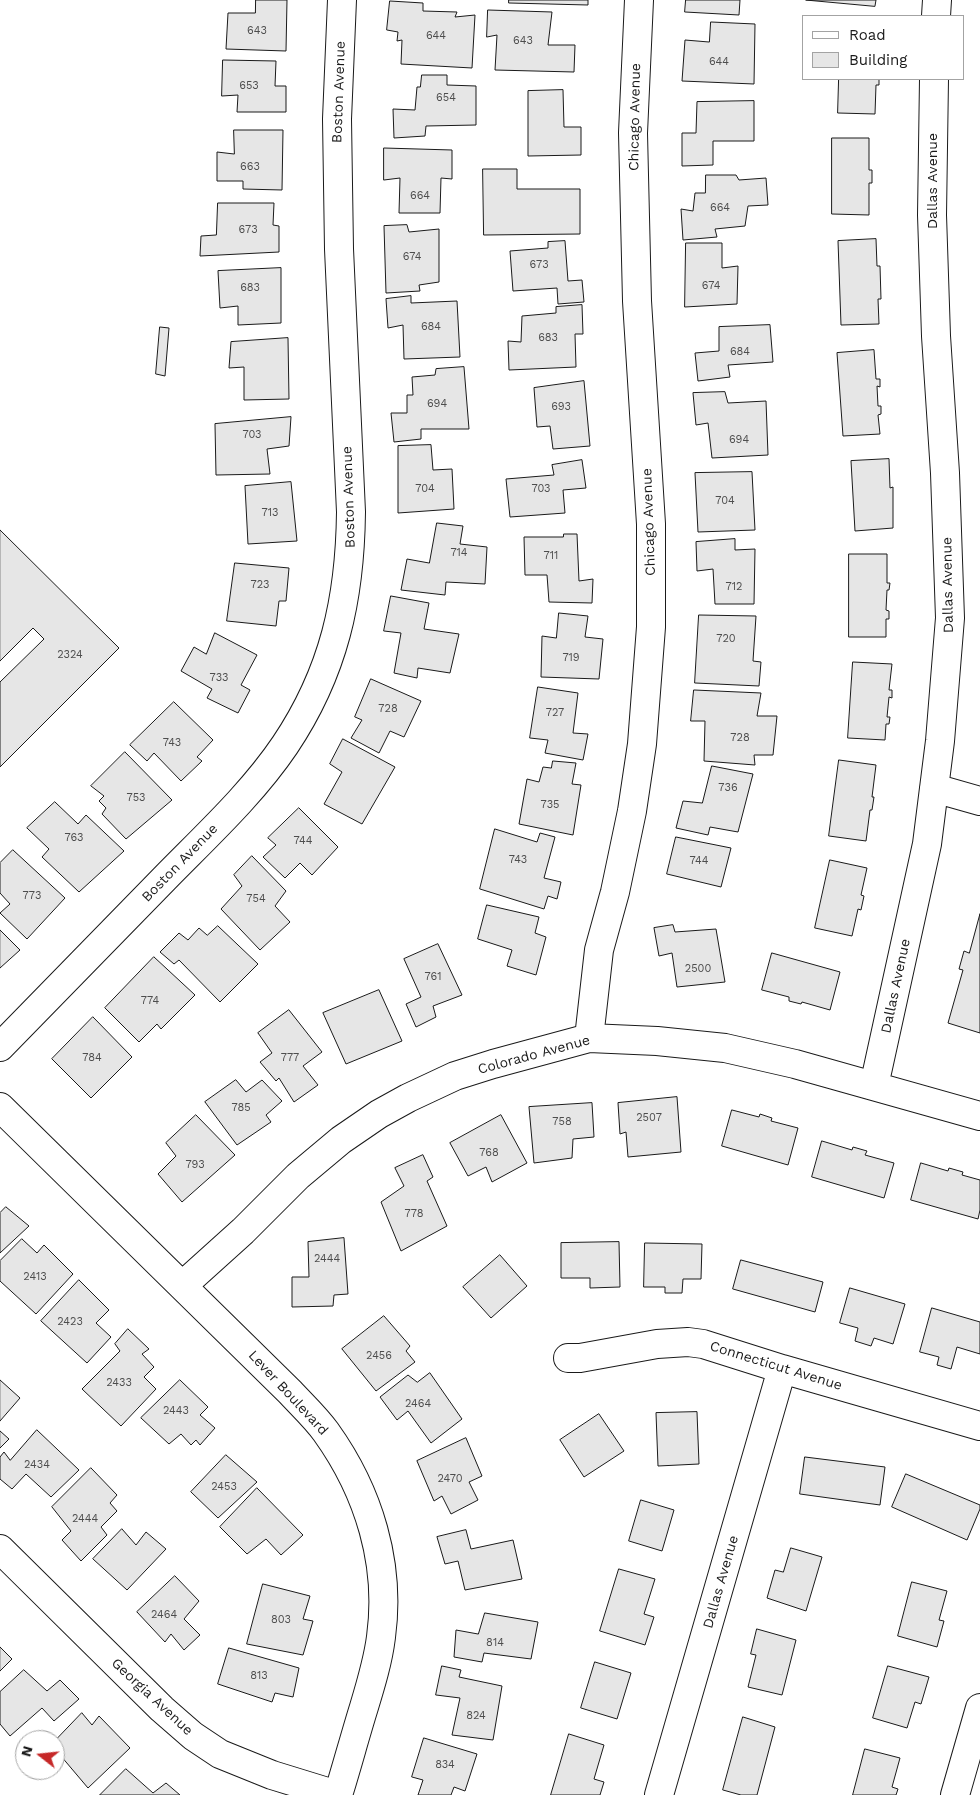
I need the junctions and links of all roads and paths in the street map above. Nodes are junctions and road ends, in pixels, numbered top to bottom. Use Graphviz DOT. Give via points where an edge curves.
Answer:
graph roads {
  1 [pos="342,0"];
  2 [pos="639,0"];
  3 [pos="937,0"];
  4 [pos="936,15"];
  5 [pos="934,80"];
  6 [pos="934,788"];
  7 [pos="980,801"];
  8 [pos="589,1038"];
  9 [pos="0,1047"];
  10 [pos="874,1086"];
  11 [pos="0,1107"];
  12 [pos="980,1116"];
  13 [pos="182,1286"];
  14 [pos="568,1358"];
  15 [pos="782,1369"];
  16 [pos="980,1426"];
  17 [pos="0,1549"];
  18 [pos="980,1708"];
  19 [pos="338,1795"];
  20 [pos="659,1795"];
  21 [pos="955,1795"];
  1 -- 9 [label="street, Boston Avenue" via="338,120 339,249 351,554 341,619 331,655 304,714 285,746 242,800"];
  2 -- 8 [label="street, Chicago Avenue" via="633,133 637,301 651,524 651,627 638,773 615,892 599,950"];
  3 -- 4 [label="street"];
  5 -- 6 [label="street, Dallas Avenue" via="936,336 950,618"];
  6 -- 7 [label="street"];
  6 -- 10 [label="street, Dallas Avenue" via="927,844"];
  8 -- 10 [label="street, Colorado Avenue" via="657,1040 724,1048"];
  8 -- 13 [label="street, Colorado Avenue" via="455,1076 379,1114 298,1176"];
  10 -- 12 [label="street, Colorado Avenue"];
  11 -- 13 [label="street, Lever Boulevard"];
  13 -- 19 [label="street, Lever Boulevard" via="325,1430 348,1466 371,1521 383,1573 381,1638"];
  14 -- 15 [label="street, Connecticut Avenue" via="688,1342"];
  15 -- 16 [label="street, Connecticut Avenue"];
  15 -- 20 [label="street, Dallas Avenue"];
  17 -- 19 [label="street, Georgia Avenue" via="193,1736 220,1754 272,1775"];
  18 -- 21 [label="street"];
}
